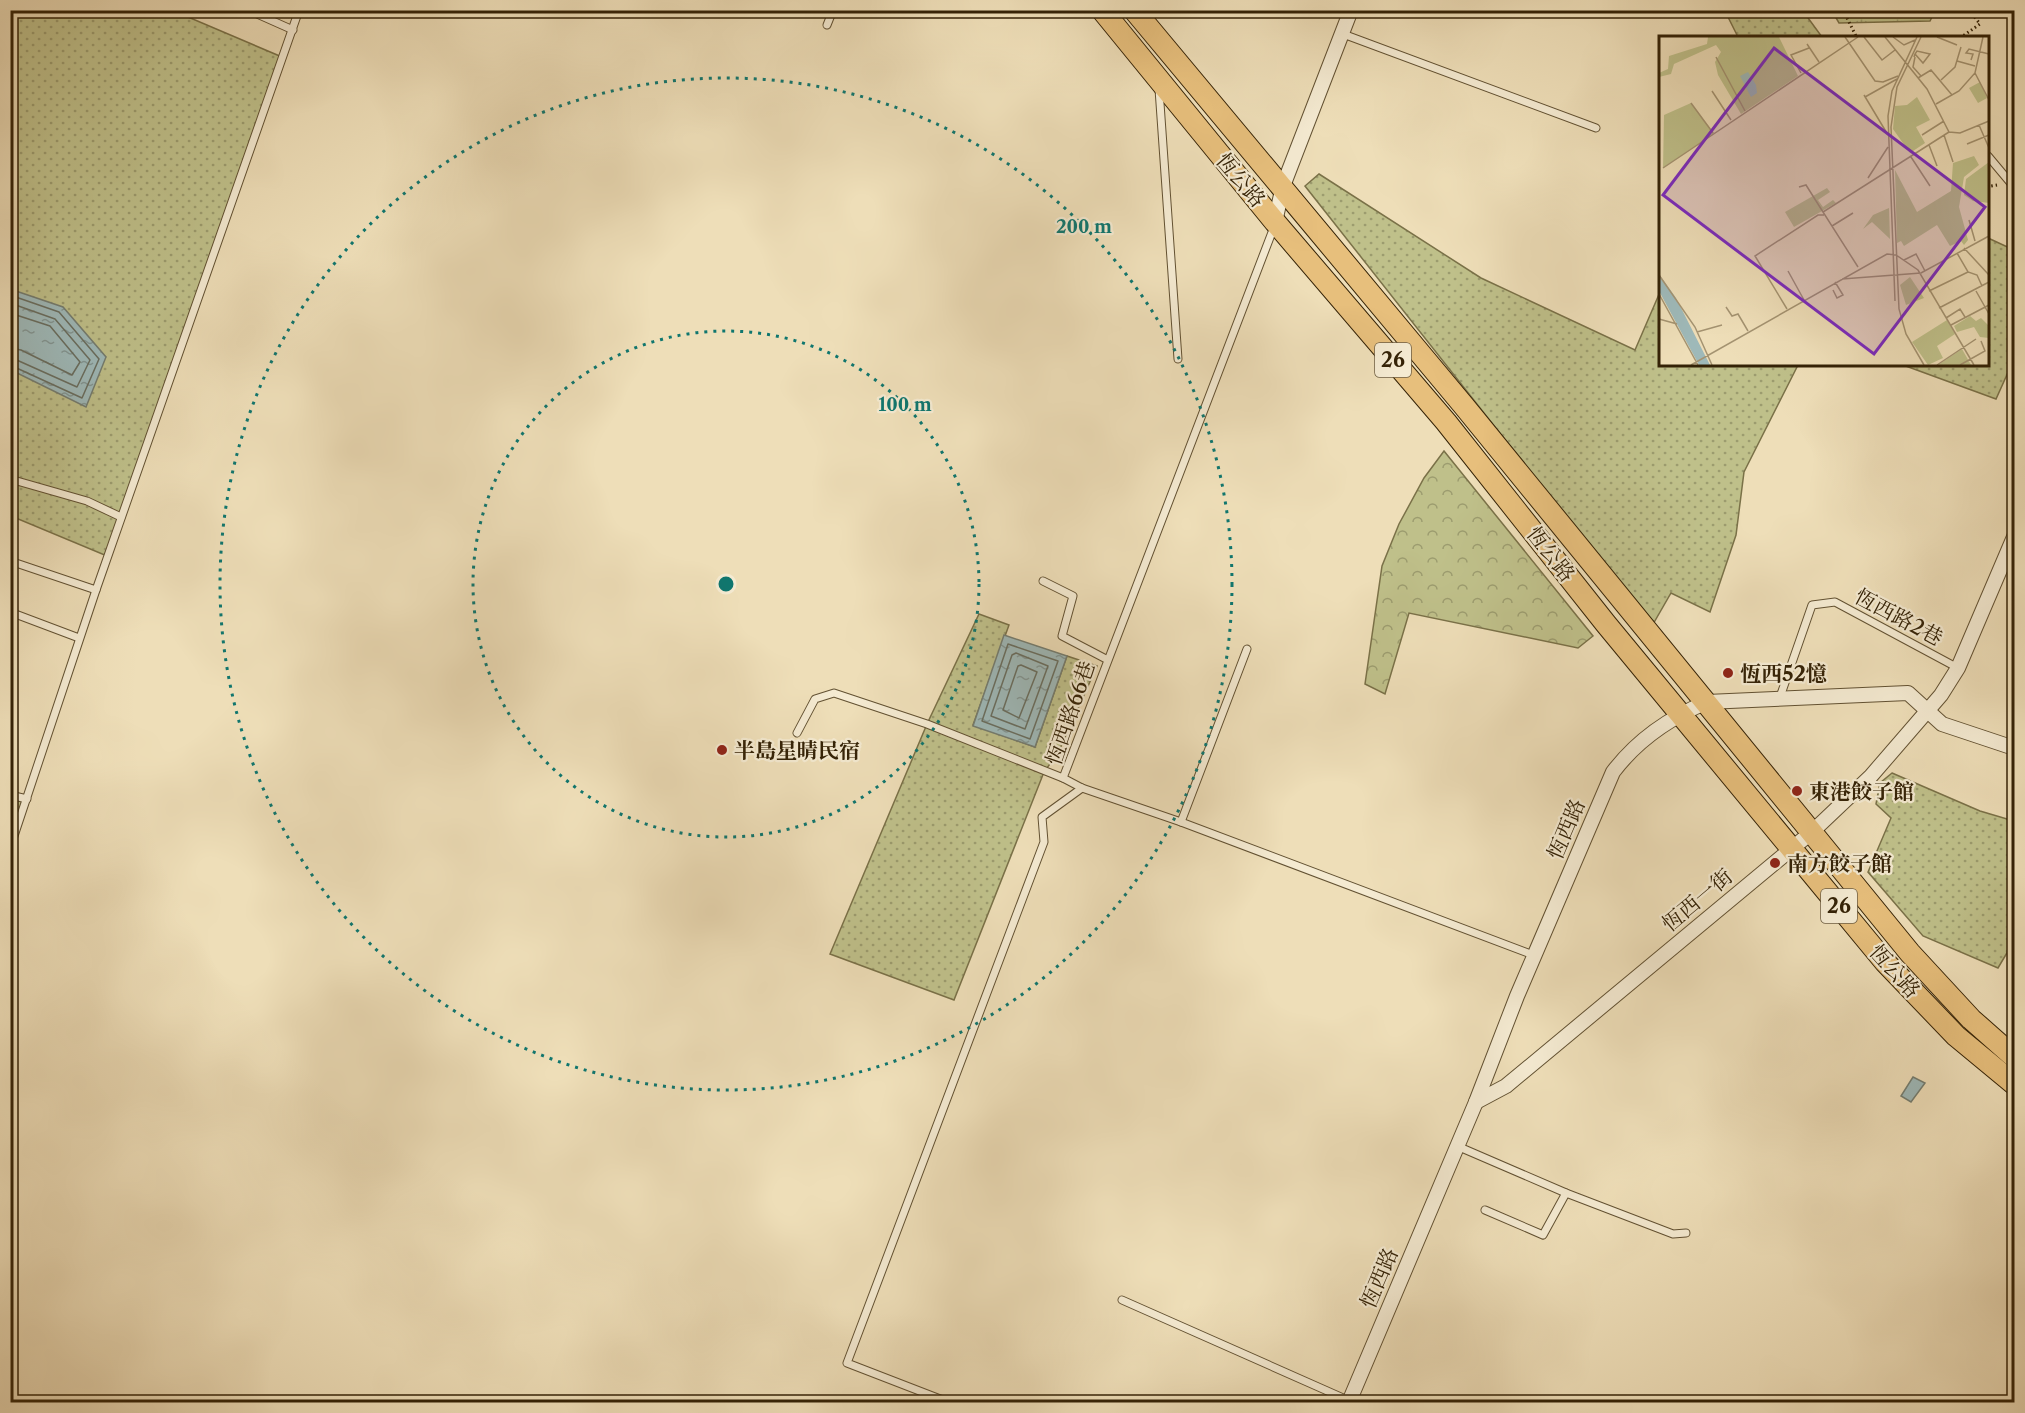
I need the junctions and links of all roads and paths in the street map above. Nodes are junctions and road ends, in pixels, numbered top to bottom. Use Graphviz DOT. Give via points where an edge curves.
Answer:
graph roads {
  1 [pos="248,10"];
  2 [pos="299,10"];
  3 [pos="833,10"];
  4 [pos="1102,10"];
  5 [pos="1134,10"];
  6 [pos="1351,10"];
  7 [pos="1843,10"];
  8 [pos="1970,10"];
  9 [pos="827,25"];
  10 [pos="293,30"];
  11 [pos="1343,34"];
  12 [pos="1856,36"];
  13 [pos="1962,36"];
  14 [pos="1158,80"];
  15 [pos="1596,128"];
  16 [pos="1989,157"];
  17 [pos="1283,186"];
  18 [pos="2014,187"];
  19 [pos="1275,222"];
  20 [pos="1178,358"];
  21 [pos="10,479"];
  22 [pos="121,517"];
  23 [pos="2014,537"];
  24 [pos="10,561"];
  25 [pos="1043,581"];
  26 [pos="96,590"];
  27 [pos="10,612"];
  28 [pos="79,638"];
  29 [pos="1247,649"];
  30 [pos="1106,659"];
  31 [pos="1958,668"];
  32 [pos="1780,697"];
  33 [pos="1707,702"];
  34 [pos="1927,710"];
  35 [pos="1679,714"];
  36 [pos="797,733"];
  37 [pos="2014,748"];
  38 [pos="1063,778"];
  39 [pos="1082,788"];
  40 [pos="10,795"];
  41 [pos="27,799"];
  42 [pos="1181,822"];
  43 [pos="1813,831"];
  44 [pos="10,848"];
  45 [pos="1791,849"];
  46 [pos="1536,956"];
  47 [pos="2014,1058"];
  48 [pos="2014,1084"];
  49 [pos="1476,1102"];
  50 [pos="1457,1146"];
  51 [pos="1566,1194"];
  52 [pos="1485,1210"];
  53 [pos="1686,1233"];
  54 [pos="1122,1300"];
  55 [pos="948,1402"];
  56 [pos="1350,1402"];
  1 -- 10 [label="lane"];
  2 -- 10 [label="lane"];
  3 -- 9 [label="lane"];
  4 -- 14 [label="main road, 恆公路 / 26"];
  5 -- 17 [label="main road, 恆公路 / 26"];
  6 -- 11 [label="street"];
  7 -- 12 [label="path"];
  8 -- 13 [label="path" via="1980,24"];
  10 -- 22 [label="lane"];
  11 -- 15 [label="lane"];
  11 -- 17 [label="street"];
  14 -- 19 [label="main road, 恆公路 / 26"];
  14 -- 20 [label="lane"];
  16 -- 18 [label="lane"];
  17 -- 19 [label="street"];
  17 -- 33 [label="main road, 恆公路 / 26"];
  19 -- 30 [label="lane, 恆西路66巷"];
  19 -- 35 [label="main road, 恆公路 / 26" via="1446,422"];
  21 -- 22 [label="lane" via="87,501"];
  22 -- 26 [label="lane"];
  23 -- 31 [label="street"];
  24 -- 26 [label="lane"];
  25 -- 30 [label="lane" via="1073,596 1062,636"];
  26 -- 28 [label="lane"];
  27 -- 28 [label="lane"];
  28 -- 41 [label="lane"];
  29 -- 42 [label="lane"];
  30 -- 38 [label="lane, 恆西路66巷"];
  31 -- 32 [label="lane, 恆西路2巷" via="1835,602 1824,602 1812,605"];
  31 -- 34 [label="street"];
  32 -- 33 [label="street, 恆西路"];
  32 -- 34 [label="street, 恆西路" via="1908,693"];
  33 -- 35 [label="street, 恆西路"];
  33 -- 43 [label="main road, 恆公路 / 26"];
  34 -- 37 [label="street, 恆西路" via="1942,724"];
  34 -- 43 [label="street, 恆西一街" via="1871,776"];
  35 -- 45 [label="main road, 恆公路 / 26"];
  35 -- 46 [label="street, 恆西路" via="1639,742 1613,772"];
  36 -- 38 [label="lane" via="815,699 834,693 927,724"];
  38 -- 39 [label="lane, 恆西路66巷"];
  39 -- 42 [label="lane, 恆西路66巷"];
  39 -- 55 [label="lane" via="1042,817 1044,842 847,1363"];
  40 -- 41 [label="lane"];
  41 -- 44 [label="lane"];
  42 -- 46 [label="lane, 恆西路66巷"];
  43 -- 45 [label="street, 恆西一街"];
  43 -- 47 [label="main road, 恆公路 / 26" via="1910,953 1971,1019"];
  45 -- 48 [label="main road, 恆公路 / 26" via="1885,962 1956,1036"];
  45 -- 49 [label="street, 恆西一街" via="1506,1086"];
  46 -- 49 [label="street, 恆西路"];
  49 -- 50 [label="street, 恆西路"];
  50 -- 51 [label="lane"];
  50 -- 56 [label="street, 恆西路"];
  51 -- 52 [label="lane" via="1543,1235"];
  51 -- 53 [label="lane" via="1673,1234"];
  54 -- 56 [label="lane"];
}
